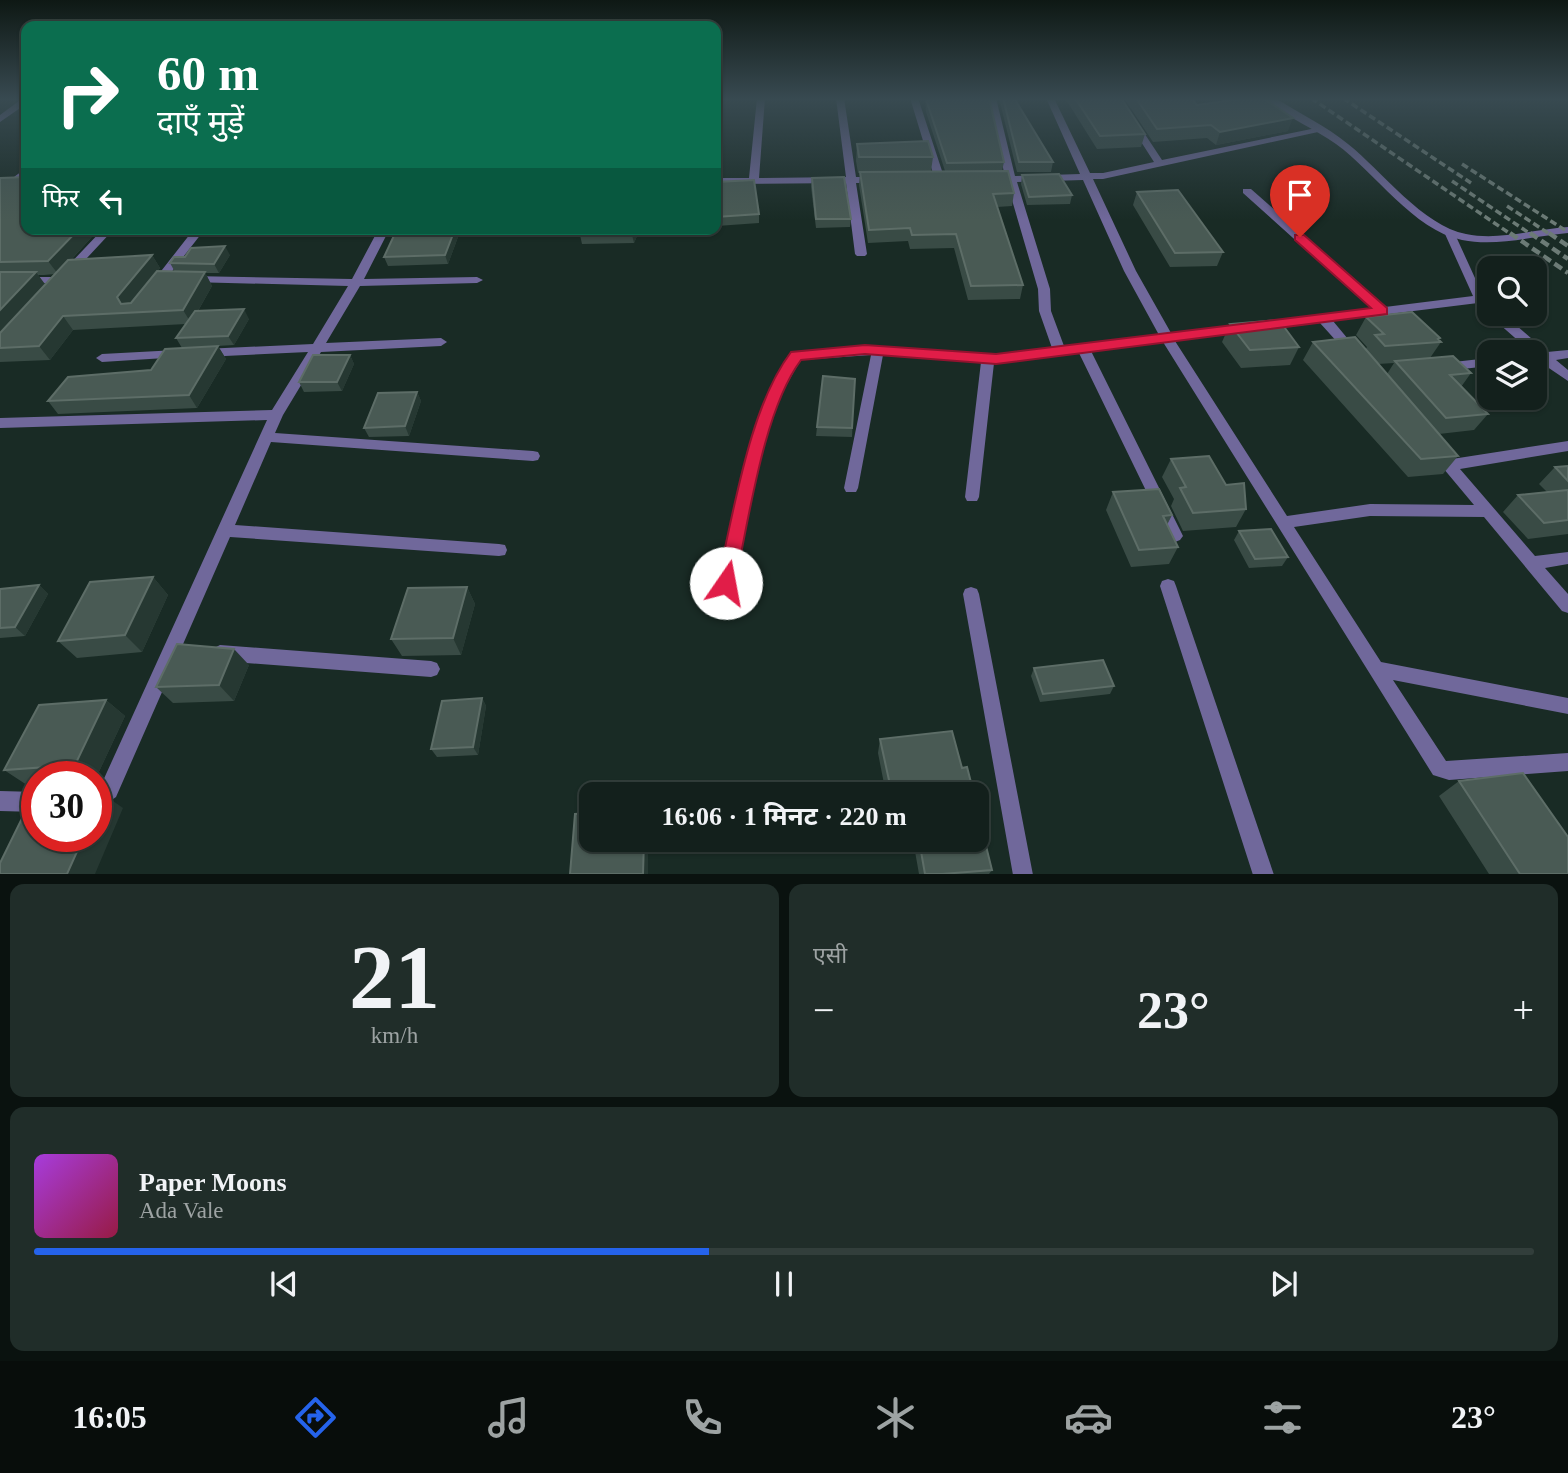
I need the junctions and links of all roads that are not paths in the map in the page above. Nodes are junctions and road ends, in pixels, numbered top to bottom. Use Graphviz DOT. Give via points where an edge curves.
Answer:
graph roads {
  1 [pos="758,139"];
  2 [pos="844,139"];
  3 [pos="927,139"];
  4 [pos="1001,139"];
  5 [pos="1069,139"];
  6 [pos="1144,139"];
  7 [pos="1274,139"];
  8 [pos="1334,139"];
  9 [pos="1160,164"];
  10 [pos="21,176"];
  11 [pos="1086,177"];
  12 [pos="849,180"];
  13 [pos="888,180"];
  14 [pos="927,180"];
  15 [pos="940,180"];
  16 [pos="953,180"];
  17 [pos="979,180"];
  18 [pos="1011,180"];
  19 [pos="721,181"];
  20 [pos="754,181"];
  21 [pos="0,182"];
  22 [pos="14,182"];
  23 [pos="21,182"];
  24 [pos="1247,191"];
  25 [pos="1568,230"];
  26 [pos="1450,234"];
  27 [pos="103,235"];
  28 [pos="195,235"];
  29 [pos="381,235"];
  30 [pos="861,254"];
  31 [pos="161,278"];
  32 [pos="0,280"];
  33 [pos="477,280"];
  34 [pos="356,283"];
  35 [pos="1477,288"];
  36 [pos="148,295"];
  37 [pos="1477,305"];
  38 [pos="1382,311"];
  39 [pos="1322,318"];
  40 [pos="1508,326"];
  41 [pos="1167,338"];
  42 [pos="1522,340"];
  43 [pos="441,342"];
  44 [pos="314,348"];
  45 [pos="1083,349"];
  46 [pos="878,352"];
  47 [pos="1060,352"];
  48 [pos="1568,354"];
  49 [pos="1547,356"];
  50 [pos="102,358"];
  51 [pos="988,359"];
  52 [pos="1362,362"];
  53 [pos="1547,362"];
  54 [pos="1477,363"];
  55 [pos="1437,367"];
  56 [pos="1568,377"];
  57 [pos="276,415"];
  58 [pos="0,423"];
  59 [pos="266,437"];
  60 [pos="1432,445"];
  61 [pos="1568,446"];
  62 [pos="533,456"];
  63 [pos="1449,465"];
  64 [pos="851,488"];
  65 [pos="971,497"];
  66 [pos="1488,511"];
  67 [pos="1285,522"];
  68 [pos="224,530"];
  69 [pos="1175,536"];
  70 [pos="499,550"];
  71 [pos="1568,558"];
  72 [pos="1531,563"];
  73 [pos="726,583"];
  74 [pos="1168,586"];
  75 [pos="971,594"];
  76 [pos="1568,606"];
  77 [pos="170,649"];
  78 [pos="431,669"];
  79 [pos="1376,669"];
  80 [pos="1568,706"];
  81 [pos="1568,762"];
  82 [pos="112,783"];
  83 [pos="0,801"];
  84 [pos="21,802"];
  85 [pos="1023,874"];
  86 [pos="1264,874"];
  1 -- 20 [label="street"];
  2 -- 12 [label="street"];
  3 -- 15 [label="street"];
  4 -- 18 [label="street"];
  5 -- 11 [label="street"];
  6 -- 9 [label="street"];
  7 -- 9 [label="street"];
  8 -- 26 [label="street"];
  9 -- 11 [label="street"];
  10 -- 22 [label="street"];
  11 -- 18 [label="street"];
  11 -- 41 [label="street"];
  12 -- 13 [label="street"];
  12 -- 20 [label="street"];
  12 -- 30 [label="street"];
  14 -- 15 [label="street"];
  15 -- 16 [label="street"];
  17 -- 18 [label="street"];
  18 -- 47 [label="street"];
  19 -- 20 [label="street"];
  21 -- 22 [label="street"];
  22 -- 23 [label="street"];
  24 -- 38 [label="street"];
  25 -- 26 [label="street" via="1515,237"];
  26 -- 35 [label="street"];
  27 -- 32 [label="street" via="56,285"];
  28 -- 31 [label="street"];
  29 -- 34 [label="street"];
  31 -- 34 [label="street"];
  31 -- 36 [label="street"];
  33 -- 34 [label="street"];
  34 -- 44 [label="street"];
  37 -- 38 [label="street"];
  38 -- 39 [label="street"];
  39 -- 41 [label="street"];
  39 -- 52 [label="street"];
  40 -- 42 [label="street"];
  41 -- 45 [label="street"];
  41 -- 67 [label="street"];
  43 -- 44 [label="street"];
  44 -- 50 [label="street"];
  44 -- 57 [label="street"];
  45 -- 47 [label="street"];
  45 -- 69 [label="street"];
  46 -- 51 [label="street"];
  46 -- 64 [label="street"];
  46 -- 73 [label="street" via="827,351 797,356 785,370 752,464"];
  47 -- 51 [label="street"];
  48 -- 49 [label="street"];
  51 -- 65 [label="street"];
  53 -- 56 [label="street"];
  54 -- 55 [label="street"];
  57 -- 58 [label="street"];
  57 -- 59 [label="street"];
  59 -- 62 [label="street"];
  59 -- 68 [label="street"];
  60 -- 63 [label="street"];
  61 -- 63 [label="street"];
  63 -- 66 [label="street"];
  66 -- 67 [label="street" via="1370,510"];
  66 -- 72 [label="street"];
  67 -- 79 [label="street"];
  68 -- 70 [label="street"];
  68 -- 77 [label="street"];
  71 -- 72 [label="street"];
  72 -- 76 [label="street"];
  74 -- 86 [label="street"];
  75 -- 85 [label="street"];
  77 -- 78 [label="street"];
  77 -- 82 [label="street"];
  79 -- 80 [label="street"];
  79 -- 81 [label="street" via="1440,768"];
  83 -- 84 [label="street"];
}
